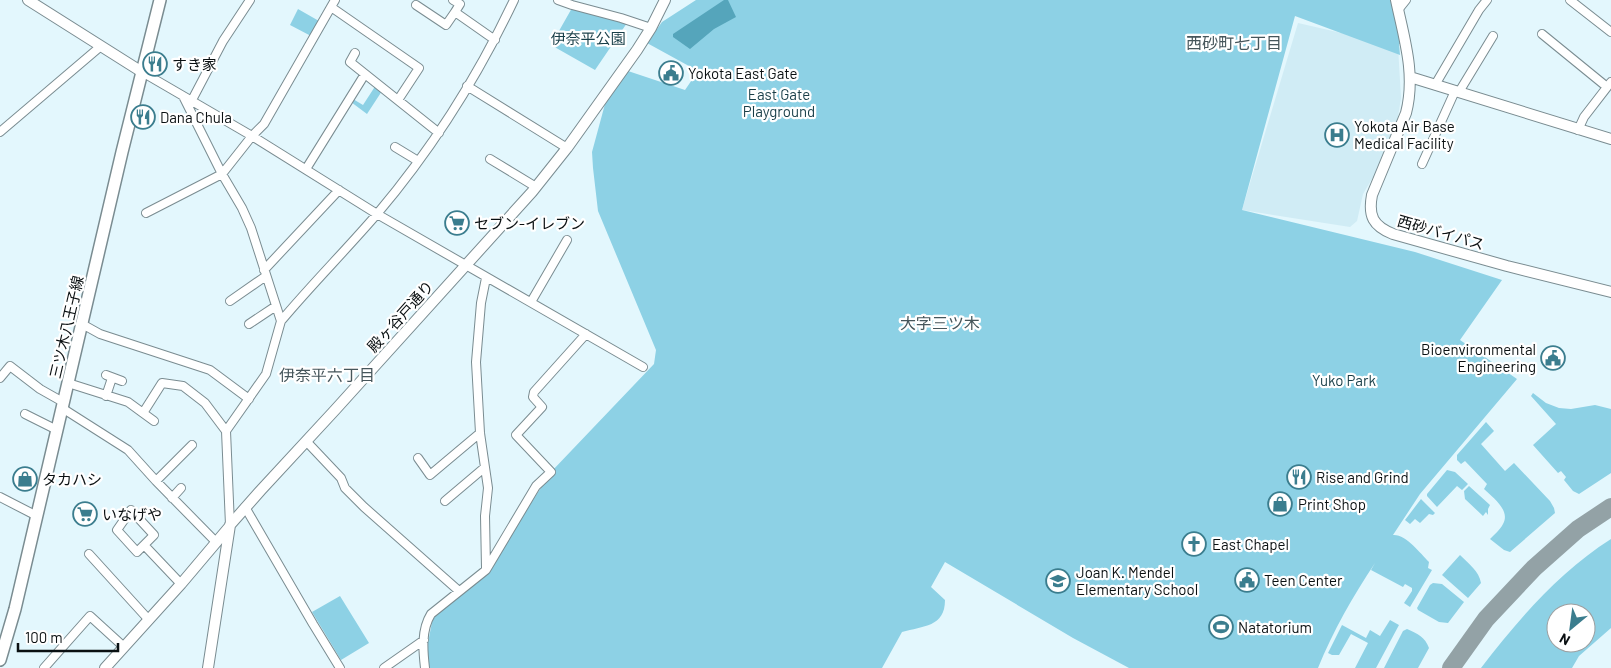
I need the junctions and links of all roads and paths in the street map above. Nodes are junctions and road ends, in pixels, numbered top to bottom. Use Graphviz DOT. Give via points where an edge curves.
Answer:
graph roads {
  1 [pos="28,0"];
  2 [pos="160,0"];
  3 [pos="250,0"];
  4 [pos="336,0"];
  5 [pos="453,0"];
  6 [pos="514,0"];
  7 [pos="558,0"];
  8 [pos="665,0"];
  9 [pos="1406,0"];
  10 [pos="1487,0"];
  11 [pos="1570,0"];
  12 [pos="416,5"];
  13 [pos="1397,5"];
  14 [pos="331,7"];
  15 [pos="454,12"];
  16 [pos="651,28"];
  17 [pos="1611,32"];
  18 [pos="1542,34"];
  19 [pos="1493,36"];
  20 [pos="495,40"];
  21 [pos="101,46"];
  22 [pos="355,53"];
  23 [pos="142,72"];
  24 [pos="365,74"];
  25 [pos="1410,77"];
  26 [pos="1609,84"];
  27 [pos="1435,85"];
  28 [pos="467,86"];
  29 [pos="1457,91"];
  30 [pos="182,94"];
  31 [pos="192,100"];
  32 [pos="398,100"];
  33 [pos="1578,130"];
  34 [pos="0,132"];
  35 [pos="439,132"];
  36 [pos="252,136"];
  37 [pos="1611,140"];
  38 [pos="396,147"];
  39 [pos="567,148"];
  40 [pos="490,159"];
  41 [pos="418,161"];
  42 [pos="1422,164"];
  43 [pos="306,169"];
  44 [pos="222,174"];
  45 [pos="536,187"];
  46 [pos="340,190"];
  47 [pos="146,213"];
  48 [pos="377,214"];
  49 [pos="567,240"];
  50 [pos="466,266"];
  51 [pos="265,273"];
  52 [pos="486,278"];
  53 [pos="1611,292"];
  54 [pos="230,301"];
  55 [pos="531,302"];
  56 [pos="276,306"];
  57 [pos="281,321"];
  58 [pos="82,324"];
  59 [pos="249,324"];
  60 [pos="586,334"];
  61 [pos="643,367"];
  62 [pos="0,378"];
  63 [pos="122,381"];
  64 [pos="68,383"];
  65 [pos="106,396"];
  66 [pos="249,399"];
  67 [pos="63,405"];
  68 [pos="143,413"];
  69 [pos="25,414"];
  70 [pos="154,421"];
  71 [pos="57,430"];
  72 [pos="226,432"];
  73 [pos="480,433"];
  74 [pos="306,441"];
  75 [pos="192,445"];
  76 [pos="418,458"];
  77 [pos="484,468"];
  78 [pos="156,481"];
  79 [pos="181,488"];
  80 [pos="0,497"];
  81 [pos="172,498"];
  82 [pos="445,501"];
  83 [pos="245,507"];
  84 [pos="37,516"];
  85 [pos="230,525"];
  86 [pos="216,542"];
  87 [pos="144,545"];
  88 [pos="90,554"];
  89 [pos="486,570"];
  90 [pos="181,584"];
  91 [pos="459,591"];
  92 [pos="149,620"];
  93 [pos="424,640"];
  94 [pos="124,647"];
  95 [pos="0,660"];
  96 [pos="44,668"];
  97 [pos="105,668"];
  98 [pos="208,668"];
  99 [pos="340,668"];
  100 [pos="384,668"];
  101 [pos="425,668"];
  1 -- 21 [label="street"];
  2 -- 23 [label="main road, 三ツ木八王子線"];
  3 -- 31 [label="street" via="223,41"];
  4 -- 14 [label="street"];
  5 -- 15 [label="street" via="460,4"];
  6 -- 20 [label="street"];
  7 -- 16 [label="street"];
  8 -- 16 [label="street, 殿ヶ谷戸通り"];
  9 -- 13 [label="street"];
  10 -- 27 [label="street"];
  11 -- 17 [label="street"];
  12 -- 15 [label="street" via="446,25"];
  13 -- 25 [label="street, 西砂バイパス" via="1408,50"];
  14 -- 32 [label="street" via="418,68"];
  14 -- 36 [label="street" via="264,124"];
  15 -- 20 [label="street"];
  16 -- 39 [label="street, 殿ヶ谷戸通り"];
  18 -- 26 [label="street"];
  19 -- 29 [label="street"];
  20 -- 28 [label="street"];
  21 -- 23 [label="street"];
  21 -- 34 [label="street"];
  22 -- 24 [label="street" via="350,62"];
  23 -- 30 [label="street"];
  23 -- 58 [label="main road, 三ツ木八王子線"];
  24 -- 32 [label="street"];
  24 -- 43 [label="street"];
  25 -- 27 [label="street"];
  25 -- 53 [label="street, 西砂バイパス" via="1406,113 1372,195 1370,207 1379,226 1393,234 1469,256"];
  26 -- 33 [label="street"];
  27 -- 29 [label="street"];
  28 -- 35 [label="street"];
  28 -- 39 [label="street"];
  29 -- 33 [label="street"];
  29 -- 42 [label="street"];
  30 -- 31 [label="street"];
  30 -- 44 [label="street"];
  31 -- 36 [label="street"];
  32 -- 35 [label="street"];
  33 -- 37 [label="street"];
  35 -- 41 [label="street"];
  36 -- 43 [label="street"];
  36 -- 44 [label="street"];
  38 -- 41 [label="street"];
  39 -- 45 [label="street, 殿ヶ谷戸通り"];
  40 -- 45 [label="street"];
  41 -- 48 [label="street"];
  43 -- 46 [label="street"];
  44 -- 47 [label="street"];
  44 -- 51 [label="street" via="251,228"];
  45 -- 50 [label="street, 殿ヶ谷戸通り"];
  46 -- 48 [label="street"];
  46 -- 51 [label="street"];
  48 -- 50 [label="street"];
  48 -- 57 [label="street"];
  49 -- 55 [label="street"];
  50 -- 52 [label="street"];
  50 -- 74 [label="street, 殿ヶ谷戸通り"];
  51 -- 54 [label="street"];
  51 -- 56 [label="street"];
  52 -- 55 [label="street"];
  52 -- 73 [label="street" via="476,362"];
  55 -- 60 [label="street"];
  56 -- 57 [label="street"];
  56 -- 59 [label="street"];
  57 -- 66 [label="street" via="266,374"];
  58 -- 64 [label="main road, 三ツ木八王子線"];
  58 -- 66 [label="street" via="100,334 210,370"];
  60 -- 61 [label="street"];
  60 -- 89 [label="street" via="534,392 534,398 542,407 516,435 550,472 536,486"];
  62 -- 67 [label="street" via="10,366"];
  63 -- 65 [label="street" via="109,377"];
  64 -- 65 [label="street"];
  64 -- 67 [label="main road, 三ツ木八王子線"];
  65 -- 68 [label="street" via="128,402"];
  66 -- 72 [label="street"];
  67 -- 71 [label="main road, 三ツ木八王子線"];
  67 -- 78 [label="street" via="128,450"];
  68 -- 70 [label="street"];
  68 -- 72 [label="street" via="162,383 183,386 205,403"];
  69 -- 71 [label="street"];
  71 -- 84 [label="main road, 三ツ木八王子線"];
  72 -- 85 [label="street"];
  73 -- 76 [label="street" via="430,475"];
  73 -- 77 [label="street"];
  74 -- 83 [label="street, 殿ヶ谷戸通り"];
  74 -- 91 [label="street" via="364,507"];
  75 -- 78 [label="street"];
  77 -- 82 [label="street"];
  77 -- 89 [label="street" via="488,488"];
  78 -- 81 [label="street"];
  79 -- 81 [label="street"];
  80 -- 84 [label="street"];
  81 -- 86 [label="street"];
  83 -- 85 [label="street, 殿ヶ谷戸通り"];
  83 -- 99 [label="street"];
  84 -- 95 [label="main road, 三ツ木八王子線"];
  85 -- 86 [label="street, 殿ヶ谷戸通り"];
  85 -- 98 [label="street"];
  86 -- 90 [label="street, 殿ヶ谷戸通り"];
  87 -- 87 [label="street" via="137,552 117,530 131,510 154,535"];
  87 -- 90 [label="street"];
  88 -- 92 [label="street"];
  89 -- 91 [label="street"];
  90 -- 92 [label="street, 殿ヶ谷戸通り"];
  91 -- 93 [label="street" via="431,614"];
  92 -- 94 [label="street, 殿ヶ谷戸通り"];
  93 -- 100 [label="street"];
  93 -- 101 [label="street"];
  94 -- 96 [label="street" via="90,616"];
  94 -- 97 [label="street, 殿ヶ谷戸通り"];
}
